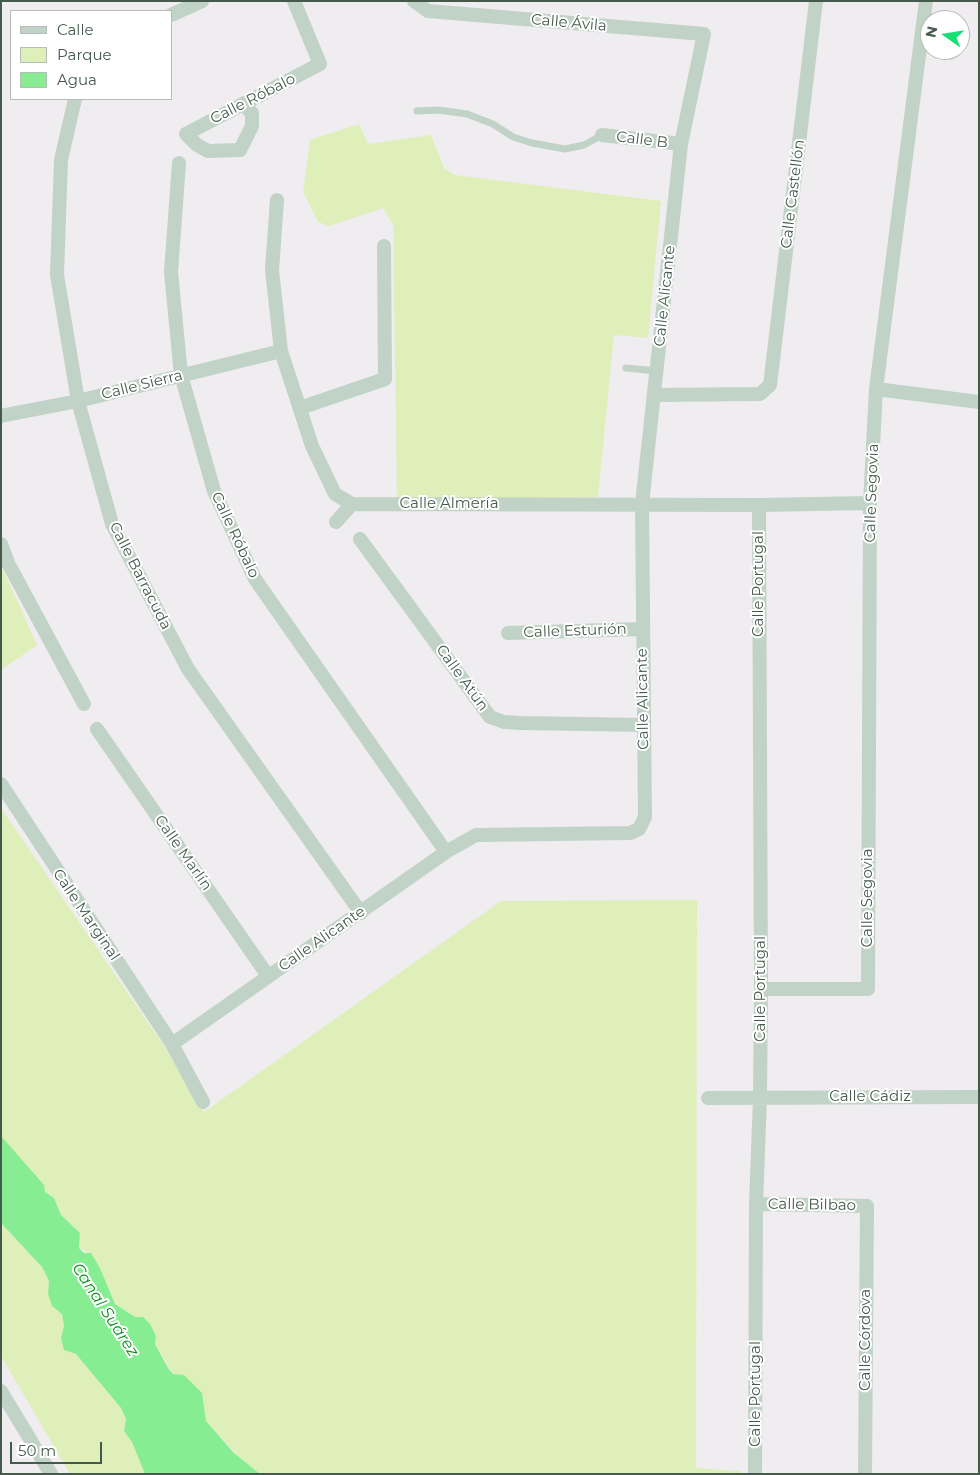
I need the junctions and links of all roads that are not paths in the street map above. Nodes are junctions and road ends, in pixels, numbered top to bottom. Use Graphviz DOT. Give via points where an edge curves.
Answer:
graph roads {
  1 [pos="202,1"];
  2 [pos="294,1"];
  3 [pos="414,1"];
  4 [pos="816,1"];
  5 [pos="926,1"];
  6 [pos="172,15"];
  7 [pos="704,40"];
  8 [pos="76,100"];
  9 [pos="243,104"];
  10 [pos="417,111"];
  11 [pos="602,135"];
  12 [pos="681,144"];
  13 [pos="179,164"];
  14 [pos="277,200"];
  15 [pos="384,246"];
  16 [pos="281,351"];
  17 [pos="626,368"];
  18 [pos="657,371"];
  19 [pos="181,375"];
  20 [pos="876,389"];
  21 [pos="655,395"];
  22 [pos="78,401"];
  23 [pos="979,402"];
  24 [pos="300,408"];
  25 [pos="1,416"];
  26 [pos="870,503"];
  27 [pos="352,504"];
  28 [pos="642,504"];
  29 [pos="759,505"];
  30 [pos="336,522"];
  31 [pos="360,539"];
  32 [pos="1,544"];
  33 [pos="642,629"];
  34 [pos="508,633"];
  35 [pos="84,704"];
  36 [pos="644,725"];
  37 [pos="97,729"];
  38 [pos="1,784"];
  39 [pos="446,852"];
  40 [pos="361,912"];
  41 [pos="268,976"];
  42 [pos="761,989"];
  43 [pos="172,1044"];
  44 [pos="979,1097"];
  45 [pos="708,1098"];
  46 [pos="760,1098"];
  47 [pos="203,1102"];
  48 [pos="756,1204"];
  49 [pos="867,1206"];
  50 [pos="1,1391"];
  51 [pos="51,1474"];
  52 [pos="755,1474"];
  53 [pos="865,1474"];
  1 -- 6 [label="street"];
  2 -- 9 [label="street, Calle Róbalo" via="320,64"];
  3 -- 7 [label="street, Calle Ávila" via="428,11 704,34"];
  4 -- 21 [label="street, Calle Castellón" via="769,386 760,394"];
  5 -- 20 [label="street, Calle Segovia"];
  7 -- 12 [label="street, Calle Alicante"];
  8 -- 22 [label="street, Calle Barracuda" via="62,160 57,275"];
  9 -- 9 [label="street, Calle Róbalo" via="252,113 252,126 240,150 208,151 186,134"];
  10 -- 11 [label="lane" via="467,114 513,137 565,149 584,145"];
  11 -- 12 [label="street, Calle B"];
  12 -- 18 [label="street, Calle Alicante"];
  13 -- 19 [label="street, Calle Róbalo" via="171,272"];
  14 -- 16 [label="street" via="272,270"];
  15 -- 24 [label="street" via="385,379"];
  16 -- 19 [label="street, Calle Sierra"];
  16 -- 24 [label="street"];
  17 -- 18 [label="lane"];
  18 -- 21 [label="street, Calle Alicante"];
  19 -- 22 [label="street, Calle Sierra"];
  19 -- 39 [label="street, Calle Róbalo" via="214,491 255,579"];
  20 -- 23 [label="street"];
  20 -- 26 [label="street, Calle Segovia"];
  21 -- 28 [label="street, Calle Alicante"];
  22 -- 25 [label="street, Calle Sierra"];
  22 -- 40 [label="street, Calle Barracuda" via="112,524 188,669"];
  24 -- 27 [label="street" via="312,446 335,494"];
  26 -- 29 [label="street, Calle Almería"];
  26 -- 42 [label="street, Calle Segovia" via="868,989"];
  27 -- 28 [label="street, Calle Almería"];
  27 -- 30 [label="street"];
  28 -- 29 [label="street, Calle Almería"];
  28 -- 33 [label="street, Calle Alicante"];
  29 -- 42 [label="street, Calle Portugal"];
  31 -- 36 [label="street, Calle Atún" via="490,717 521,723"];
  32 -- 35 [label="street" via="8,563"];
  33 -- 34 [label="street, Calle Esturión"];
  33 -- 36 [label="street, Calle Alicante"];
  36 -- 39 [label="street, Calle Alicante" via="645,817 639,828 630,833 476,835"];
  37 -- 41 [label="street, Calle Marlín"];
  38 -- 43 [label="street, Calle Marginal"];
  39 -- 40 [label="street, Calle Alicante"];
  40 -- 41 [label="street, Calle Alicante"];
  41 -- 43 [label="street, Calle Alicante"];
  42 -- 46 [label="street, Calle Portugal"];
  43 -- 47 [label="street, Calle Marginal"];
  44 -- 46 [label="street, Calle Cádiz"];
  45 -- 46 [label="street, Calle Cádiz"];
  46 -- 48 [label="street, Calle Portugal"];
  48 -- 49 [label="street, Calle Bilbao"];
  48 -- 52 [label="street, Calle Portugal"];
  49 -- 53 [label="street, Calle Córdova"];
  50 -- 51 [label="street"];
}
